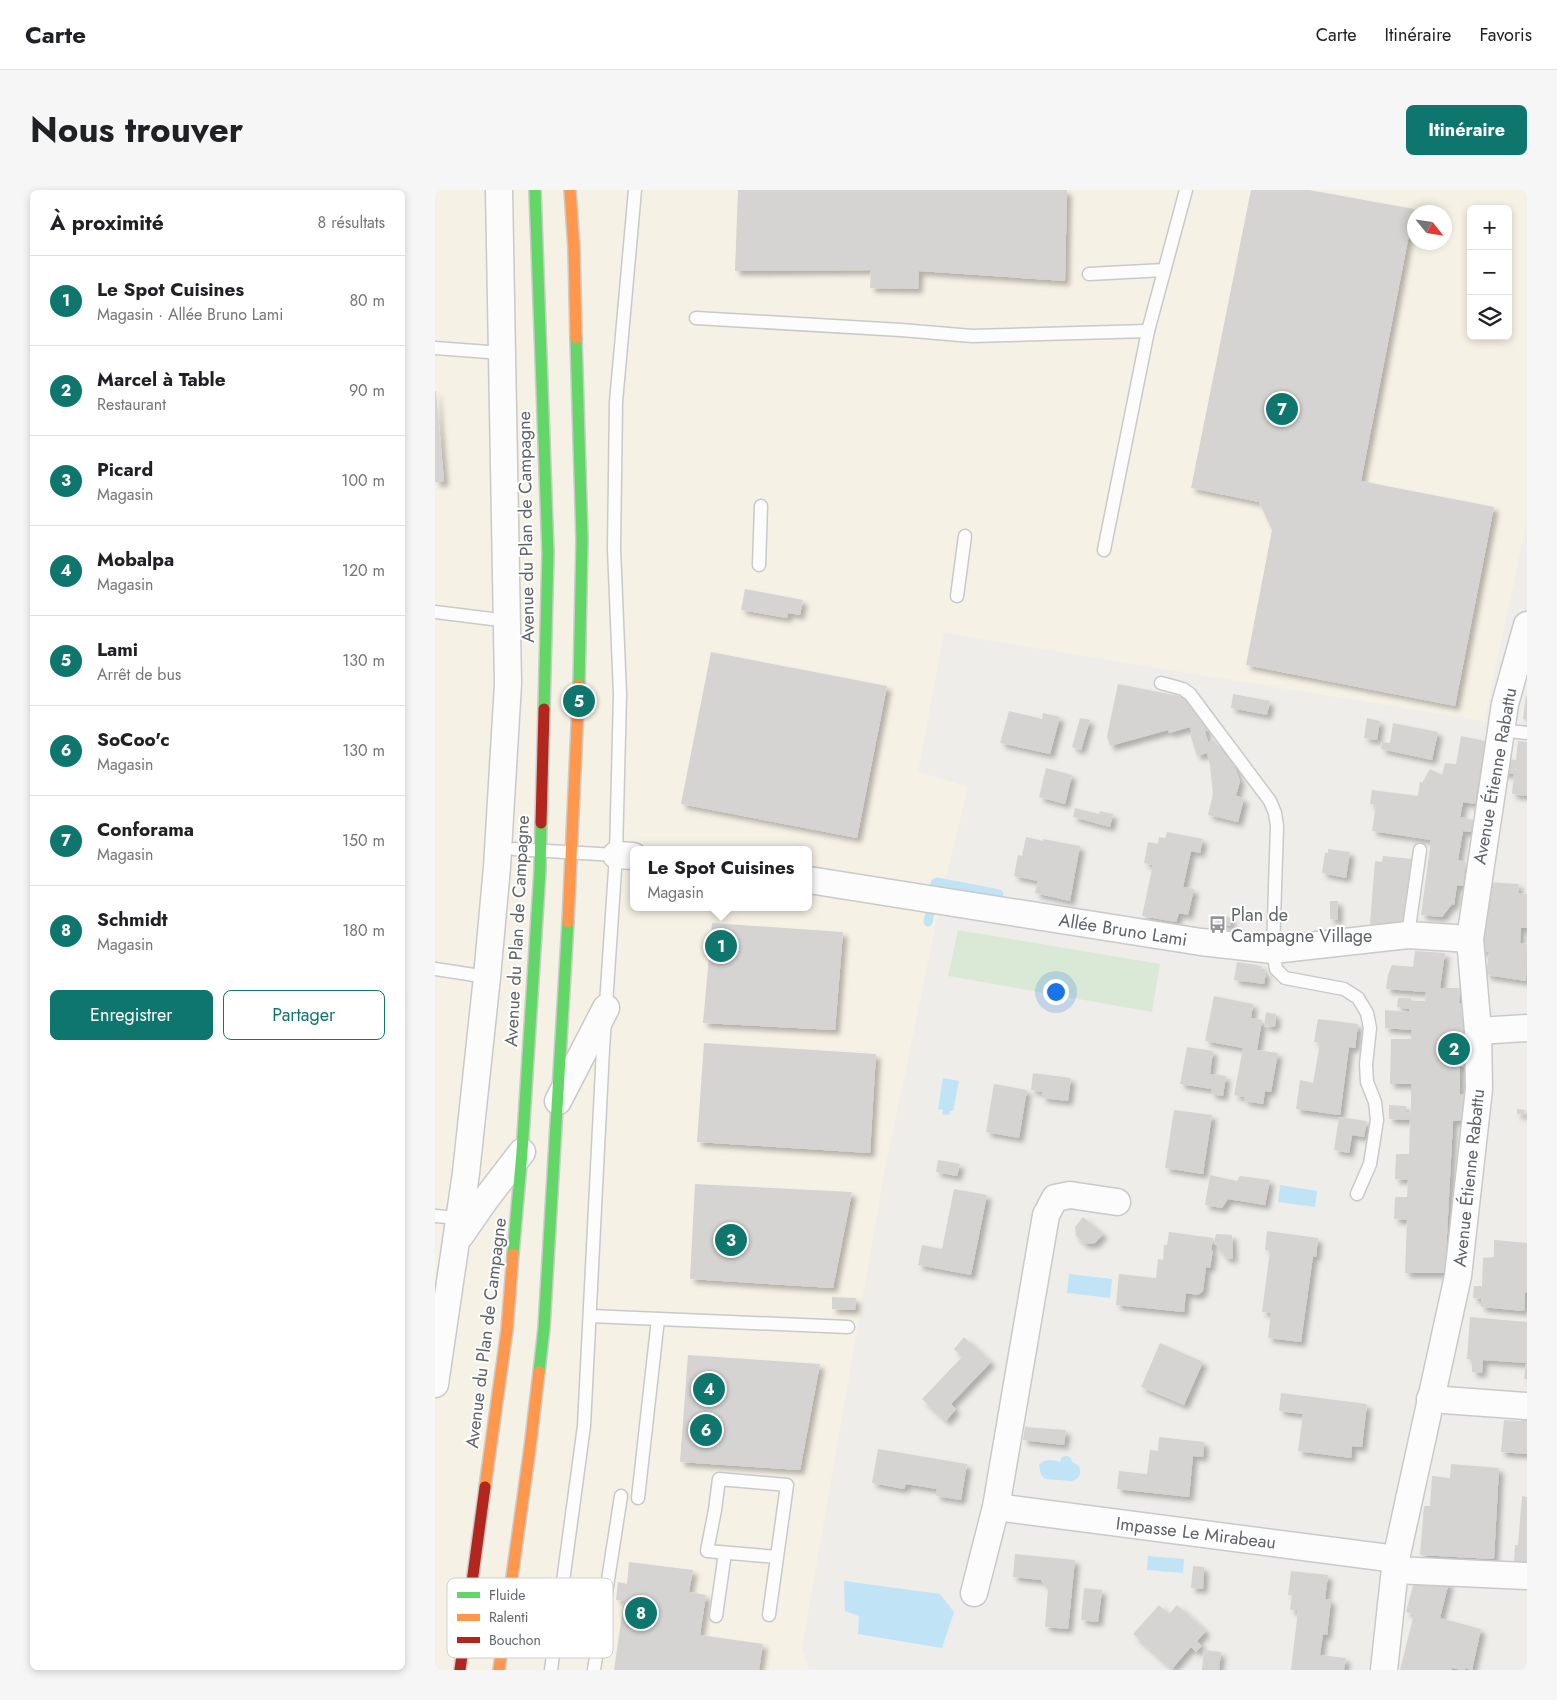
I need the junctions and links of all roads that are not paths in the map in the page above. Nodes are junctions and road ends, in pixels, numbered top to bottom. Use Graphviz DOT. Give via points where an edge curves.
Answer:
graph roads {
  1 [pos="499,190"];
  2 [pos="535,190"];
  3 [pos="570,190"];
  4 [pos="635,190"];
  5 [pos="1186,190"];
  6 [pos="1164,270"];
  7 [pos="1089,274"];
  8 [pos="696,318"];
  9 [pos="1148,331"];
  10 [pos="435,348"];
  11 [pos="502,353"];
  12 [pos="761,506"];
  13 [pos="965,536"];
  14 [pos="1104,550"];
  15 [pos="759,565"];
  16 [pos="957,596"];
  17 [pos="435,612"];
  18 [pos="508,621"];
  19 [pos="1527,625"];
  20 [pos="1161,683"];
  21 [pos="1500,730"];
  22 [pos="1527,733"];
  23 [pos="514,849"];
  24 [pos="540,850"];
  25 [pos="1419,850"];
  26 [pos="572,852"];
  27 [pos="625,855"];
  28 [pos="812,880"];
  29 [pos="1409,935"];
  30 [pos="1469,939"];
  31 [pos="1273,950"];
  32 [pos="435,969"];
  33 [pos="487,976"];
  34 [pos="606,1008"];
  35 [pos="1527,1028"];
  36 [pos="1478,1031"];
  37 [pos="558,1101"];
  38 [pos="523,1152"];
  39 [pos="1357,1194"];
  40 [pos="1117,1202"];
  41 [pos="451,1224"];
  42 [pos="590,1316"];
  43 [pos="658,1319"];
  44 [pos="848,1327"];
  45 [pos="435,1384"];
  46 [pos="1430,1399"];
  47 [pos="1527,1406"];
  48 [pos="621,1496"];
  49 [pos="638,1498"];
  50 [pos="996,1507"];
  51 [pos="725,1553"];
  52 [pos="777,1557"];
  53 [pos="1395,1565"];
  54 [pos="1527,1576"];
  55 [pos="472,1578"];
  56 [pos="512,1578"];
  57 [pos="563,1578"];
  58 [pos="608,1578"];
  59 [pos="974,1593"];
  60 [pos="769,1615"];
  61 [pos="716,1616"];
  62 [pos="1383,1670"];
  1 -- 11 [label="street"];
  2 -- 24 [label="main road, Avenue du Plan de Campagne" via="547,553"];
  3 -- 26 [label="main road" via="581,539 579,701"];
  4 -- 27 [label="lane" via="616,402 614,548"];
  5 -- 6 [label="lane"];
  6 -- 7 [label="lane"];
  6 -- 9 [label="lane"];
  8 -- 9 [label="lane" via="971,336"];
  9 -- 14 [label="lane"];
  10 -- 11 [label="lane"];
  11 -- 18 [label="street"];
  12 -- 15 [label="lane"];
  13 -- 16 [label="lane"];
  17 -- 18 [label="lane"];
  18 -- 33 [label="street" via="508,684"];
  19 -- 21 [label="street, Avenue Étienne Rabattu"];
  20 -- 31 [label="lane" via="1190,694 1275,813"];
  21 -- 22 [label="lane"];
  21 -- 30 [label="street, Avenue Étienne Rabattu"];
  23 -- 24 [label="lane"];
  24 -- 26 [label="lane"];
  24 -- 38 [label="main road, Avenue du Plan de Campagne"];
  25 -- 29 [label="lane"];
  26 -- 27 [label="lane"];
  26 -- 37 [label="main road"];
  27 -- 34 [label="lane"];
  28 -- 31 [label="street, Allée Bruno Lami"];
  29 -- 30 [label="street, Allée Bruno Lami"];
  29 -- 31 [label="street, Allée Bruno Lami"];
  30 -- 36 [label="street, Avenue Étienne Rabattu"];
  31 -- 39 [label="lane" via="1276,969 1285,978 1344,989 1359,998 1367,1012 1370,1028 1367,1082 1375,1102 1377,1120 1370,1164"];
  32 -- 33 [label="lane"];
  33 -- 41 [label="street"];
  34 -- 37 [label="street"];
  34 -- 42 [label="lane"];
  35 -- 36 [label="street"];
  36 -- 46 [label="street, Avenue Étienne Rabattu" via="1479,1089 1463,1238 1458,1276"];
  37 -- 56 [label="main road" via="544,1328"];
  38 -- 41 [label="street" via="485,1200"];
  38 -- 55 [label="main road, Avenue du Plan de Campagne" via="507,1330"];
  40 -- 50 [label="street" via="1069,1195 1055,1198 1046,1216"];
  41 -- 45 [label="street"];
  42 -- 43 [label="lane"];
  42 -- 57 [label="lane" via="584,1426"];
  43 -- 44 [label="lane"];
  43 -- 49 [label="lane"];
  46 -- 47 [label="street"];
  46 -- 53 [label="street, Avenue Étienne Rabattu"];
  48 -- 58 [label="lane"];
  50 -- 53 [label="street, Impasse Le Mirabeau"];
  50 -- 59 [label="street"];
  51 -- 52 [label="lane"];
  51 -- 52 [label="lane" via="707,1551 719,1479 787,1485"];
  51 -- 61 [label="lane"];
  52 -- 60 [label="lane"];
  53 -- 54 [label="street, Impasse Le Mirabeau"];
  53 -- 62 [label="street, Avenue Étienne Rabattu"];
}
